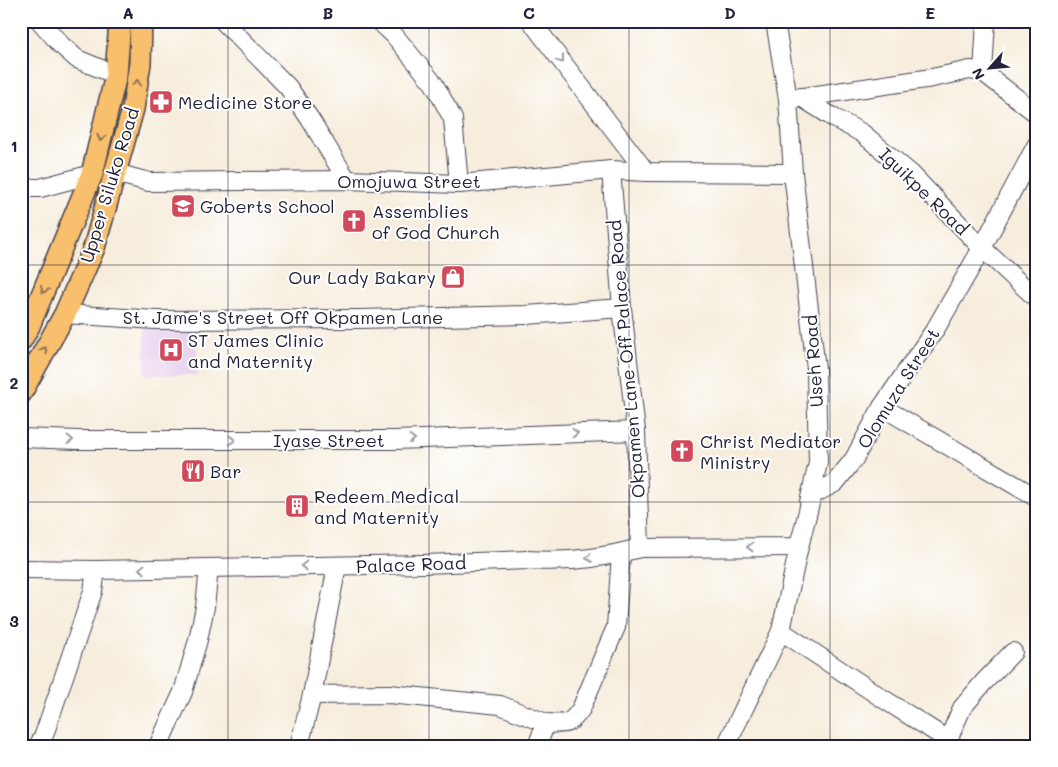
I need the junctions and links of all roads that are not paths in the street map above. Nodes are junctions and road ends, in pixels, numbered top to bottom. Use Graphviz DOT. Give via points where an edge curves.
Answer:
graph roads {
  1 [pos="40,21"];
  2 [pos="120,21"];
  3 [pos="141,21"];
  4 [pos="223,21"];
  5 [pos="379,21"];
  6 [pos="531,21"];
  7 [pos="775,21"];
  8 [pos="986,21"];
  9 [pos="983,72"];
  10 [pos="116,75"];
  11 [pos="795,98"];
  12 [pos="1037,114"];
  13 [pos="1037,144"];
  14 [pos="611,170"];
  15 [pos="646,172"];
  16 [pos="115,173"];
  17 [pos="92,174"];
  18 [pos="793,174"];
  19 [pos="347,180"];
  20 [pos="459,184"];
  21 [pos="21,188"];
  22 [pos="982,248"];
  23 [pos="1037,299"];
  24 [pos="622,308"];
  25 [pos="65,314"];
  26 [pos="24,331"];
  27 [pos="21,394"];
  28 [pos="882,407"];
  29 [pos="636,431"];
  30 [pos="21,438"];
  31 [pos="1037,498"];
  32 [pos="799,547"];
  33 [pos="640,548"];
  34 [pos="622,553"];
  35 [pos="337,566"];
  36 [pos="209,568"];
  37 [pos="21,569"];
  38 [pos="96,570"];
  39 [pos="781,631"];
  40 [pos="1013,652"];
  41 [pos="312,695"];
  42 [pos="546,723"];
  43 [pos="951,743"];
  44 [pos="38,746"];
  45 [pos="158,746"];
  46 [pos="299,746"];
  47 [pos="537,746"];
  48 [pos="726,746"];
  1 -- 10 [label="street" via="77,59"];
  2 -- 10 [label="main road, Upper Siluko Road"];
  16 -- 3 [label="main road, Upper Siluko Road, one-way" via="134,109"];
  4 -- 19 [label="street" via="288,87"];
  5 -- 20 [label="street" via="434,84 453,119"];
  6 -- 15 [label="street, one-way"];
  7 -- 11 [label="street, Useh Road"];
  8 -- 9 [label="street"];
  9 -- 11 [label="street" via="970,70"];
  9 -- 12 [label="street"];
  10 -- 17 [label="main road, Upper Siluko Road, one-way"];
  11 -- 18 [label="street, Useh Road"];
  11 -- 22 [label="street, Iguikpe Road" via="862,133 911,174"];
  13 -- 22 [label="street, Olomuza Street"];
  14 -- 15 [label="street, Omojuwa Street"];
  14 -- 20 [label="street, Omojuwa Street"];
  14 -- 24 [label="street, Okpamen Lane Off Palace Road"];
  15 -- 18 [label="street, Omojuwa Street"];
  16 -- 19 [label="street, Omojuwa Street" via="149,182"];
  16 -- 25 [label="main road, Upper Siluko Road" via="94,248"];
  17 -- 21 [label="street" via="40,188"];
  17 -- 26 [label="main road, Upper Siluko Road, one-way"];
  18 -- 32 [label="street, Useh Road" via="816,369 818,463"];
  19 -- 20 [label="street, Omojuwa Street"];
  22 -- 23 [label="street, Iguikpe Road"];
  22 -- 28 [label="street, Olomuza Street" via="936,328"];
  24 -- 25 [label="street, St. Jame's Street Off Okpamen Lane" via="526,315 359,319 156,320"];
  24 -- 29 [label="street, Okpamen Lane Off Palace Road"];
  27 -- 25 [label="main road, Upper Siluko Road, one-way"];
  28 -- 31 [label="street"];
  28 -- 32 [label="street, Olomuza Street" via="854,459 835,483 812,494"];
  30 -- 29 [label="street, Iyase Street, one-way" via="395,440"];
  29 -- 33 [label="street, Okpamen Lane Off Palace Road"];
  32 -- 33 [label="street, Palace Road, one-way"];
  32 -- 39 [label="street, Useh Road"];
  33 -- 34 [label="street, Palace Road"];
  34 -- 35 [label="street, Palace Road, one-way" via="587,559"];
  34 -- 42 [label="street" via="616,627 581,709 564,724"];
  35 -- 36 [label="street, Palace Road, one-way"];
  35 -- 41 [label="street"];
  36 -- 38 [label="street, Palace Road, one-way"];
  36 -- 45 [label="street" via="205,607 188,675"];
  37 -- 38 [label="street, Palace Road"];
  38 -- 44 [label="street" via="93,591"];
  39 -- 43 [label="street"];
  39 -- 48 [label="street, Useh Road"];
  40 -- 43 [label="street" via="962,708"];
  41 -- 42 [label="street" via="389,694 500,705"];
  41 -- 46 [label="street"];
  42 -- 47 [label="street"];
}
